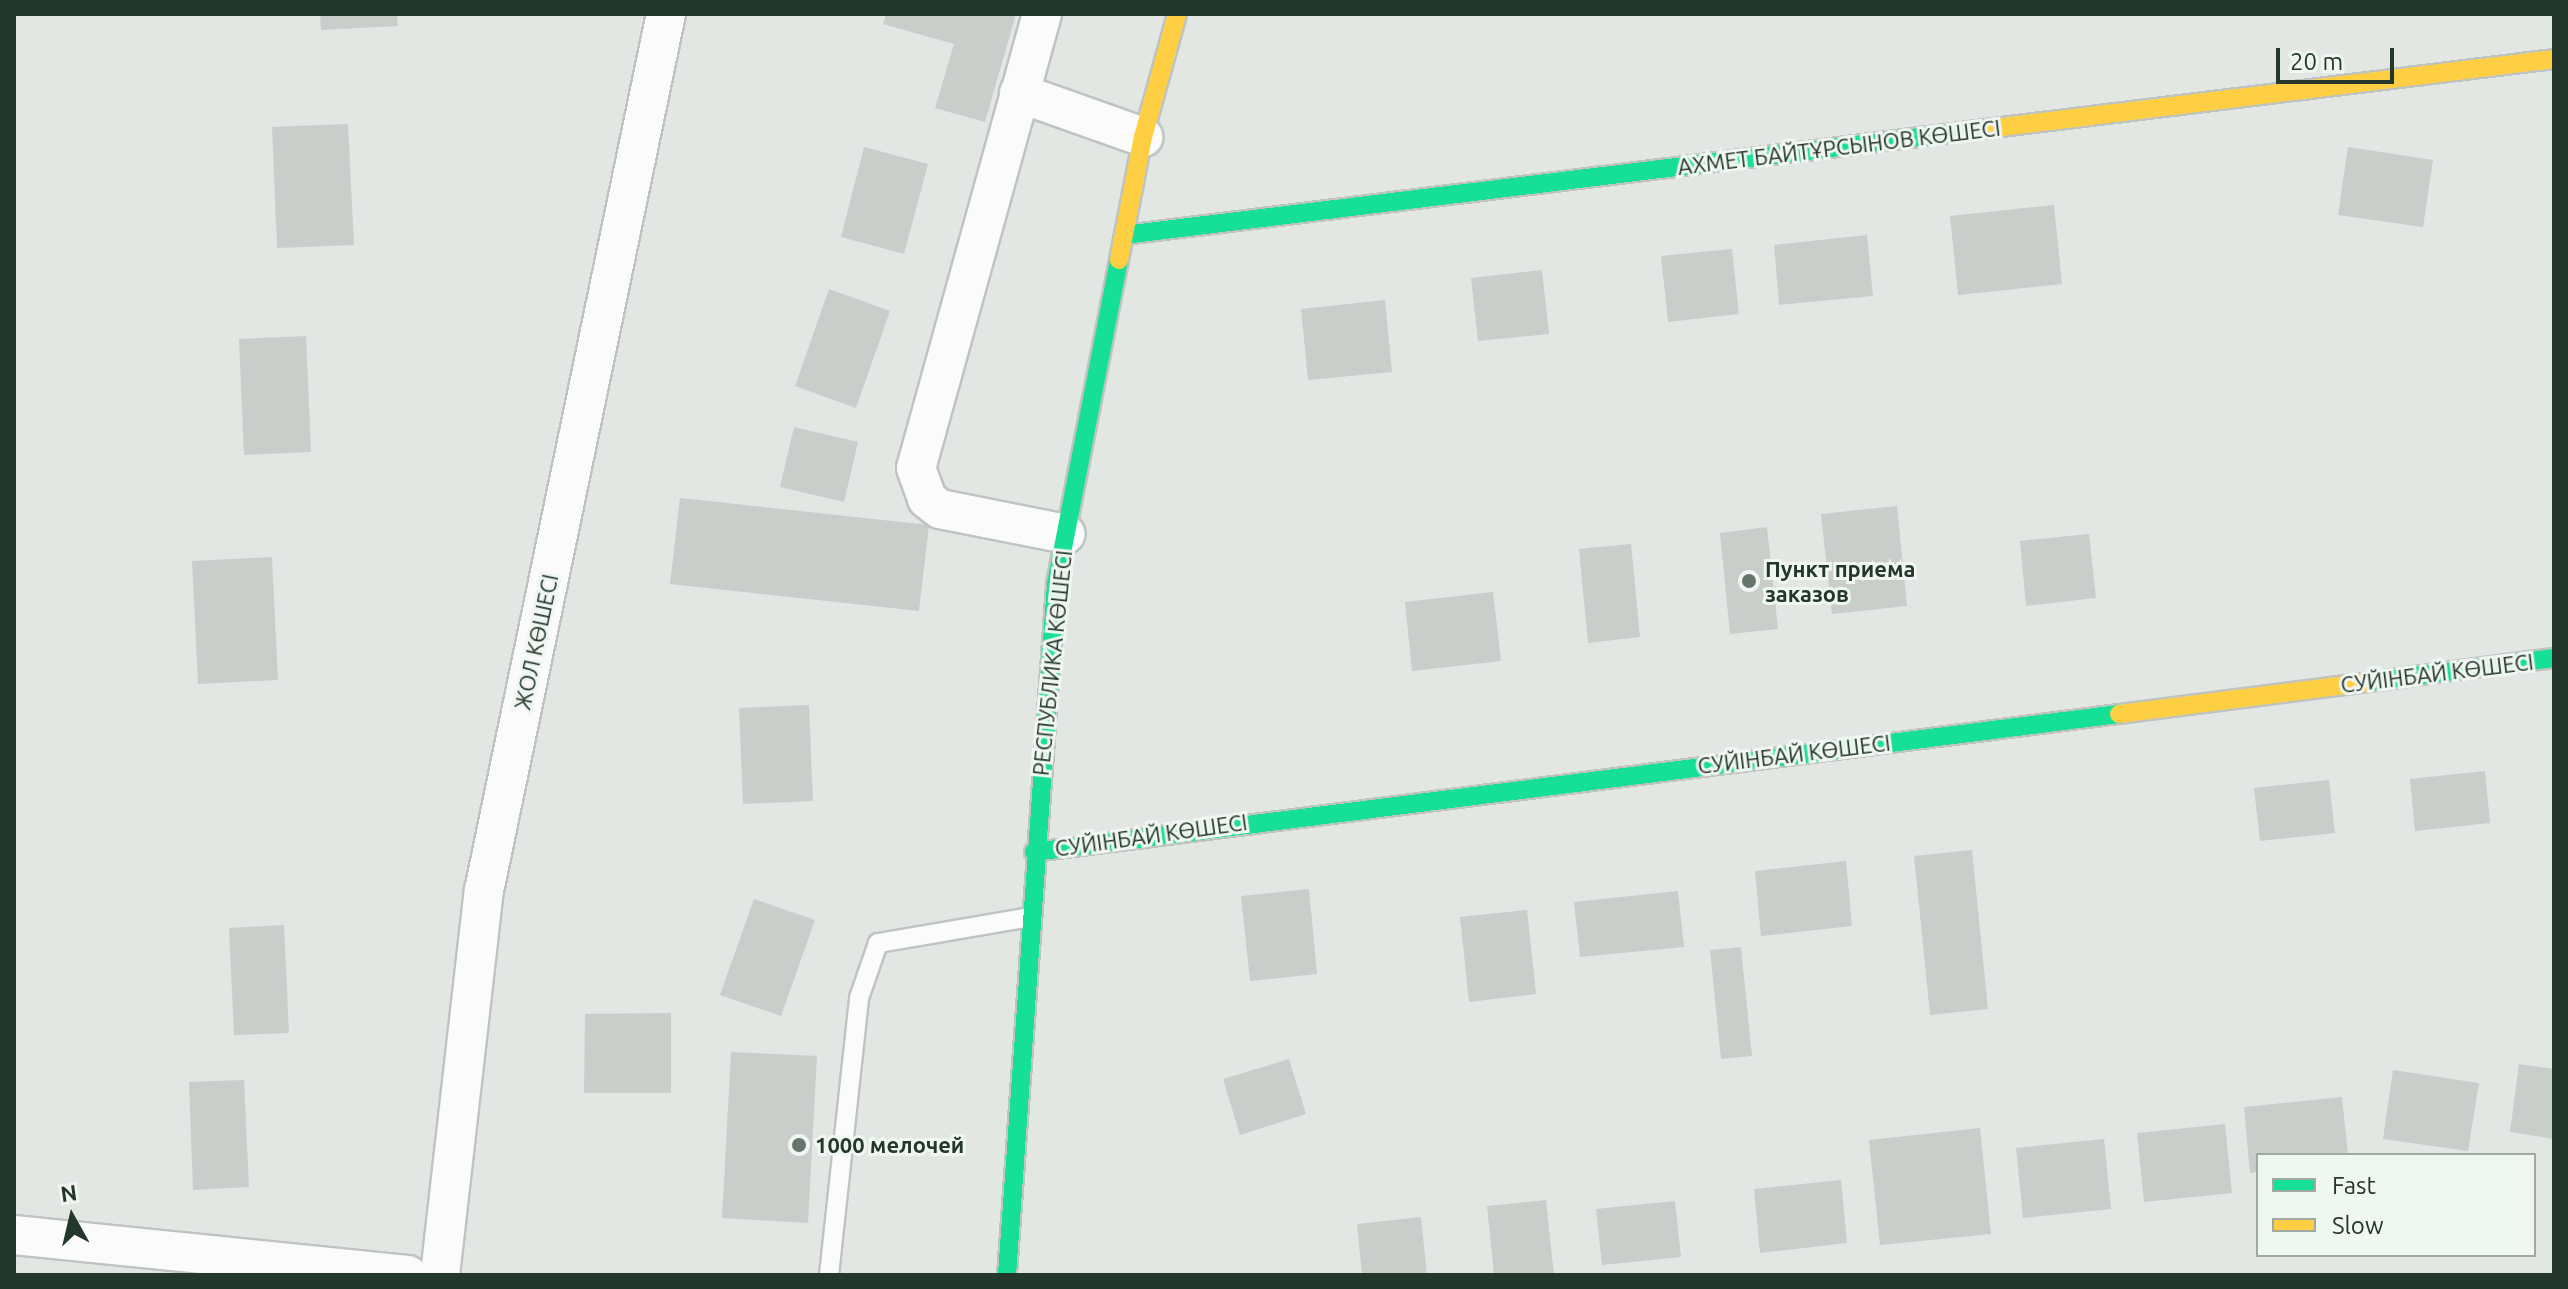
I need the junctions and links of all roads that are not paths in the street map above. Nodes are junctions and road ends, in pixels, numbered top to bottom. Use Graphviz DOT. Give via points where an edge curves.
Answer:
graph roads {
  1 [pos="666,14"];
  2 [pos="1042,14"];
  3 [pos="1177,14"];
  4 [pos="2554,59"];
  5 [pos="1019,93"];
  6 [pos="1143,137"];
  7 [pos="1124,235"];
  8 [pos="1066,534"];
  9 [pos="2554,658"];
  10 [pos="1034,852"];
  11 [pos="1030,917"];
  12 [pos="14,1235"];
  13 [pos="209,1264"];
  14 [pos="408,1275"];
  15 [pos="440,1275"];
  16 [pos="829,1275"];
  17 [pos="1007,1275"];
  1 -- 15 [label="street, ЖОЛ КӨШЕСІ" via="484,891"];
  2 -- 5 [label="street"];
  3 -- 6 [label="street, РЕСПУБЛИКА КӨШЕСІ"];
  4 -- 7 [label="street, АХМЕТ БАЙТҰРСЫНОВ КӨШЕСІ"];
  5 -- 6 [label="street"];
  5 -- 8 [label="street" via="916,468 927,499 940,509"];
  6 -- 7 [label="street, РЕСПУБЛИКА КӨШЕСІ"];
  7 -- 8 [label="street, РЕСПУБЛИКА КӨШЕСІ"];
  8 -- 10 [label="street, РЕСПУБЛИКА КӨШЕСІ" via="1056,584"];
  9 -- 10 [label="street, СУЙІНБАЙ КӨШЕСІ"];
  10 -- 11 [label="street, РЕСПУБЛИКА КӨШЕСІ"];
  11 -- 16 [label="lane" via="878,943 872,953 859,998"];
  11 -- 17 [label="street, РЕСПУБЛИКА КӨШЕСІ"];
  12 -- 13 [label="street"];
  13 -- 14 [label="street"];
}
